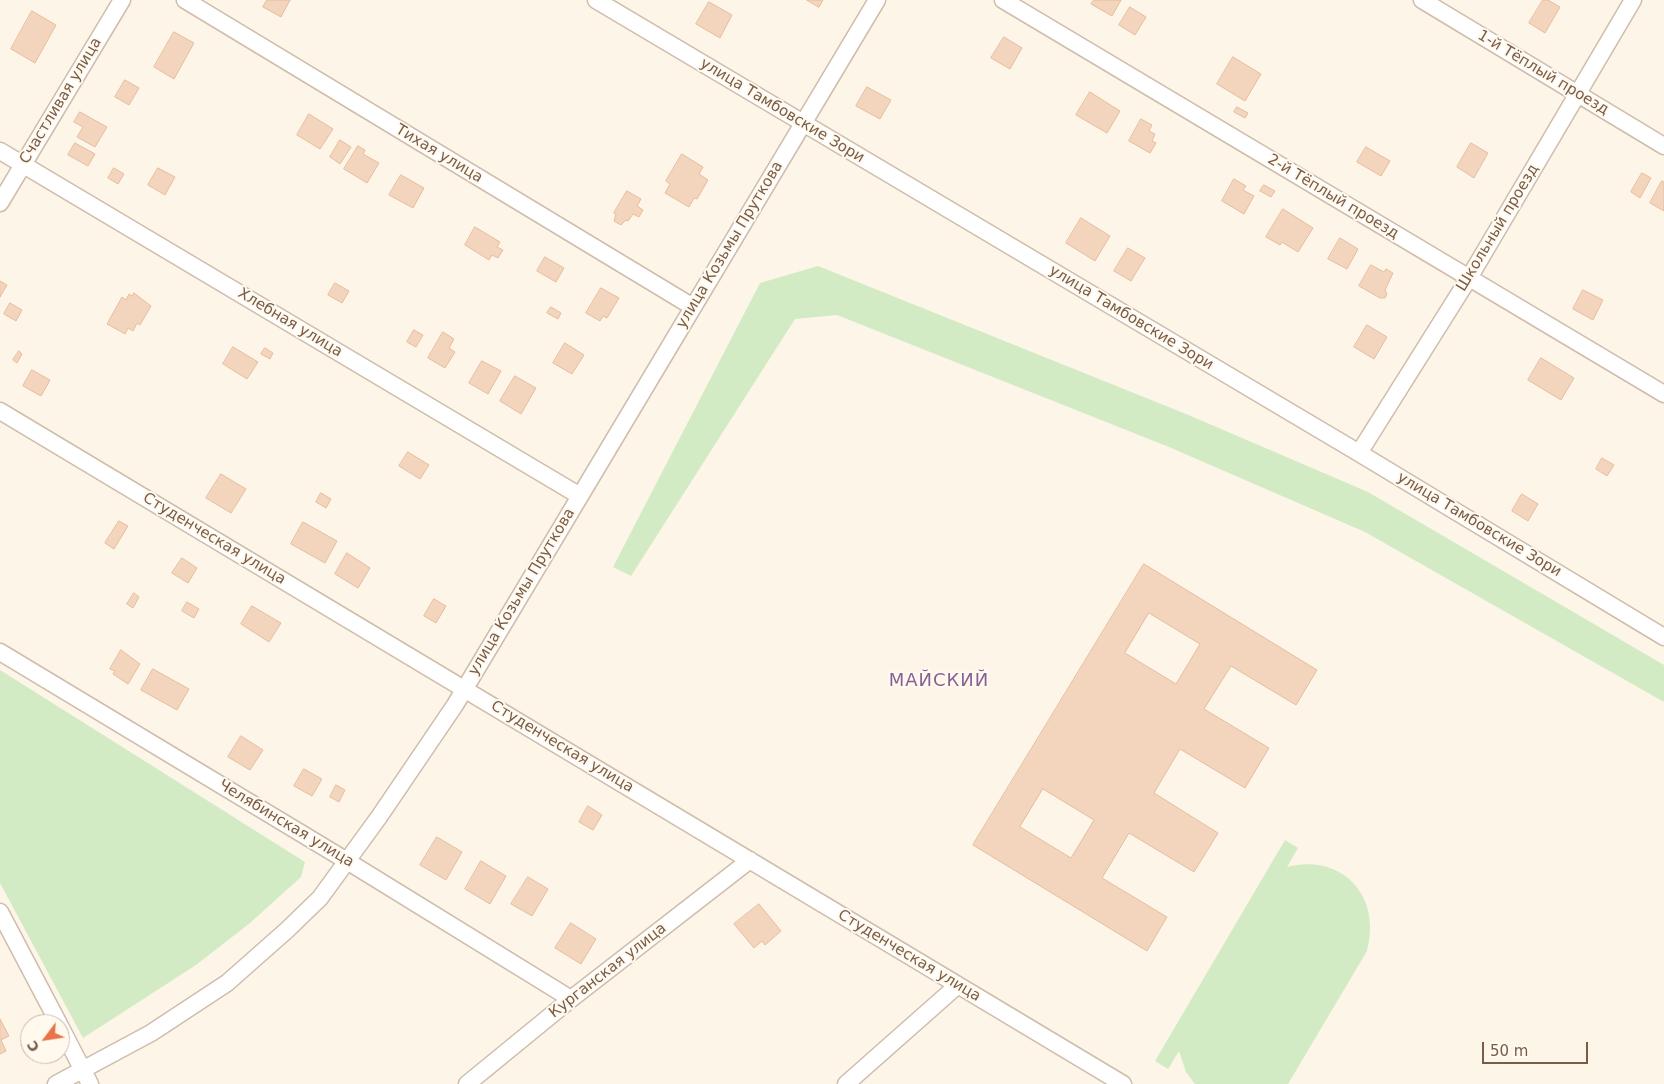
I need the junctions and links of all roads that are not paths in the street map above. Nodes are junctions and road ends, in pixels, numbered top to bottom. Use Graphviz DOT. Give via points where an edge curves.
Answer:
graph roads {
  1 [pos="122,0"];
  2 [pos="185,0"];
  3 [pos="877,0"];
  4 [pos="1003,0"];
  5 [pos="1422,0"];
  6 [pos="1633,0"];
  7 [pos="603,2"];
  8 [pos="1578,94"];
  9 [pos="803,123"];
  10 [pos="1664,146"];
  11 [pos="0,151"];
  12 [pos="23,165"];
  13 [pos="0,203"];
  14 [pos="1469,278"];
  15 [pos="693,307"];
  16 [pos="1664,394"];
  17 [pos="0,411"];
  18 [pos="1359,453"];
  19 [pos="580,496"];
  20 [pos="1664,638"];
  21 [pos="0,652"];
  22 [pos="464,688"];
  23 [pos="750,860"];
  24 [pos="348,861"];
  25 [pos="0,912"];
  26 [pos="958,985"];
  27 [pos="571,999"];
  28 [pos="54,1014"];
  29 [pos="70,1044"];
  30 [pos="87,1077"];
  31 [pos="56,1084"];
  32 [pos="467,1084"];
  33 [pos="846,1084"];
  34 [pos="1123,1084"];
  1 -- 12 [label="street, Счастливая улица"];
  2 -- 15 [label="street, Тихая улица"];
  3 -- 9 [label="street, улица Козьмы Пруткова"];
  4 -- 14 [label="street, 2-й Тёплый проезд"];
  5 -- 8 [label="street, 1-й Тёплый проезд"];
  6 -- 8 [label="street, Школьный проезд"];
  7 -- 9 [label="street, улица Тамбовские Зори"];
  8 -- 10 [label="street, 1-й Тёплый проезд"];
  8 -- 14 [label="street, Школьный проезд"];
  9 -- 15 [label="street, улица Козьмы Пруткова"];
  9 -- 18 [label="street, улица Тамбовские Зори"];
  11 -- 12 [label="street, Хлебная улица"];
  12 -- 13 [label="street, Счастливая улица"];
  12 -- 19 [label="street, Хлебная улица"];
  14 -- 16 [label="street, 2-й Тёплый проезд"];
  14 -- 18 [label="street, Школьный проезд"];
  15 -- 19 [label="street, улица Козьмы Пруткова"];
  17 -- 22 [label="street, Студенческая улица"];
  18 -- 20 [label="street, улица Тамбовские Зори"];
  19 -- 22 [label="street, улица Козьмы Пруткова"];
  21 -- 24 [label="street, Челябинская улица"];
  22 -- 23 [label="street, Студенческая улица"];
  22 -- 24 [label="street, улица Козьмы Пруткова"];
  23 -- 26 [label="street, Студенческая улица"];
  23 -- 27 [label="street, Курганская улица"];
  24 -- 27 [label="street, Челябинская улица"];
  24 -- 30 [label="street, улица Козьмы Пруткова" via="320,898 227,983"];
  25 -- 28 [label="street"];
  26 -- 33 [label="street"];
  26 -- 34 [label="street, Студенческая улица"];
  27 -- 32 [label="street, Курганская улица"];
  29 -- 30 [label="street"];
  30 -- 31 [label="street, улица Козьмы Пруткова"];
}
